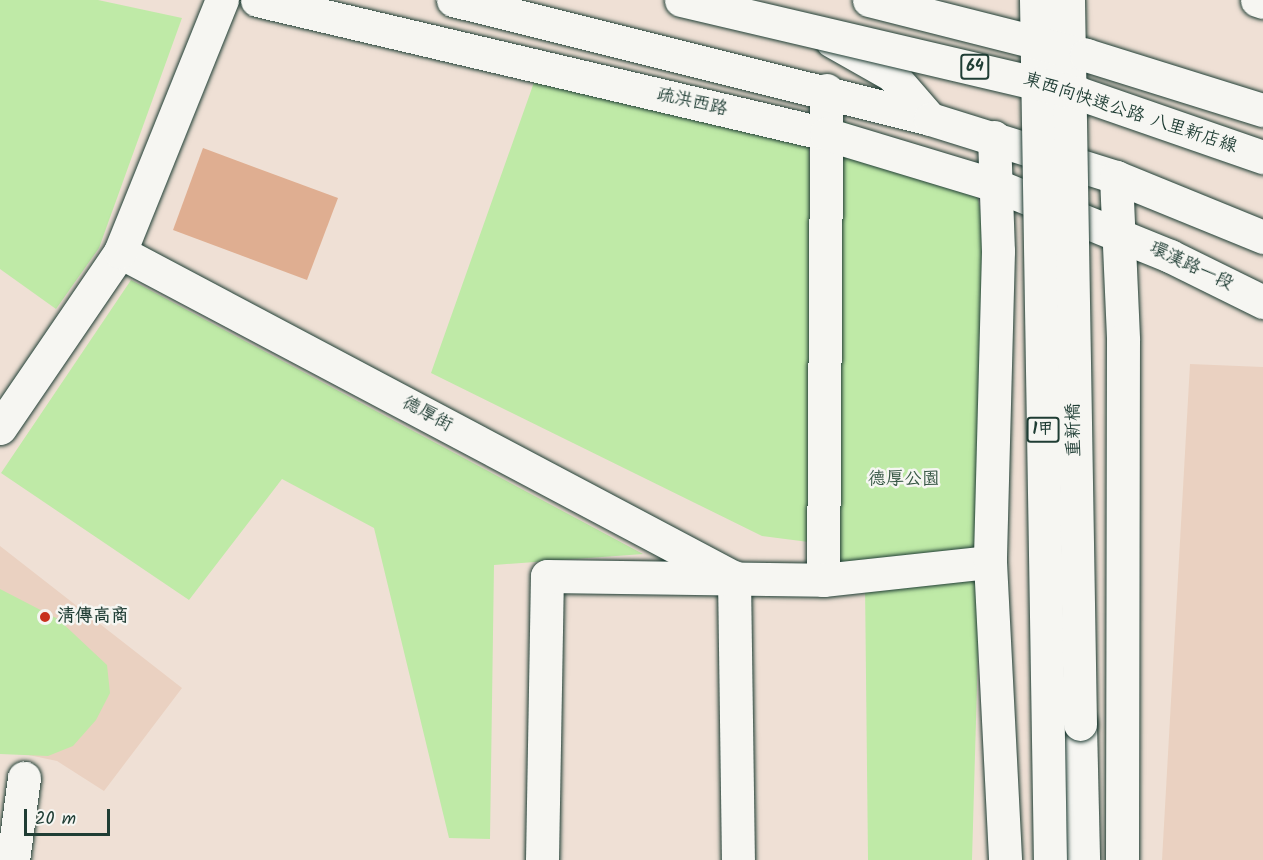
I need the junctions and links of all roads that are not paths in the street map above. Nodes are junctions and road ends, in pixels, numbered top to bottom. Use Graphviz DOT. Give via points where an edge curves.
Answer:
graph roads {
  1 [pos="222,0"];
  2 [pos="257,0"];
  3 [pos="453,0"];
  4 [pos="673,0"];
  5 [pos="681,0"];
  6 [pos="869,0"];
  7 [pos="1036,0"];
  8 [pos="1068,0"];
  9 [pos="1257,0"];
  10 [pos="1263,2"];
  11 [pos="826,90"];
  12 [pos="1263,110"];
  13 [pos="930,119"];
  14 [pos="826,134"];
  15 [pos="994,137"];
  16 [pos="1263,157"];
  17 [pos="1116,177"];
  18 [pos="995,185"];
  19 [pos="1119,234"];
  20 [pos="1263,237"];
  21 [pos="120,252"];
  22 [pos="1263,302"];
  23 [pos="0,428"];
  24 [pos="990,562"];
  25 [pos="734,577"];
  26 [pos="823,579"];
  27 [pos="24,778"];
  28 [pos="13,860"];
  29 [pos="542,860"];
  30 [pos="738,860"];
  31 [pos="1005,860"];
  32 [pos="1050,860"];
  33 [pos="1083,860"];
  34 [pos="1122,860"];
  1 -- 21 [label="main road"];
  2 -- 14 [label="main road, 疏洪西路"];
  3 -- 11 [label="main road"];
  4 -- 13 [label="main road" via="838,43 892,75"];
  5 -- 16 [label="main road, 東西向快速公路 八里新店線 / 64, bridge" via="1078,93"];
  6 -- 12 [label="main road, 64, bridge" via="1086,55"];
  7 -- 32 [label="main road, 重新橋 / 1甲, bridge"];
  8 -- 33 [label="main road, 重新橋 / 1甲, bridge"];
  9 -- 10 [label="main road"];
  11 -- 13 [label="main road"];
  11 -- 14 [label="main road"];
  13 -- 15 [label="main road"];
  14 -- 18 [label="main road, 疏洪西路"];
  14 -- 26 [label="main road"];
  15 -- 17 [label="main road"];
  15 -- 18 [label="main road"];
  17 -- 19 [label="main road"];
  17 -- 20 [label="main road"];
  18 -- 19 [label="main road, 疏洪西路"];
  18 -- 24 [label="main road"];
  19 -- 22 [label="main road, 環漢路一段"];
  19 -- 34 [label="main road"];
  21 -- 23 [label="main road"];
  21 -- 25 [label="main road, 德厚街"];
  24 -- 26 [label="main road"];
  24 -- 31 [label="main road"];
  25 -- 26 [label="main road"];
  25 -- 29 [label="main road" via="548,576"];
  25 -- 30 [label="main road"];
  27 -- 28 [label="main road"];
}
